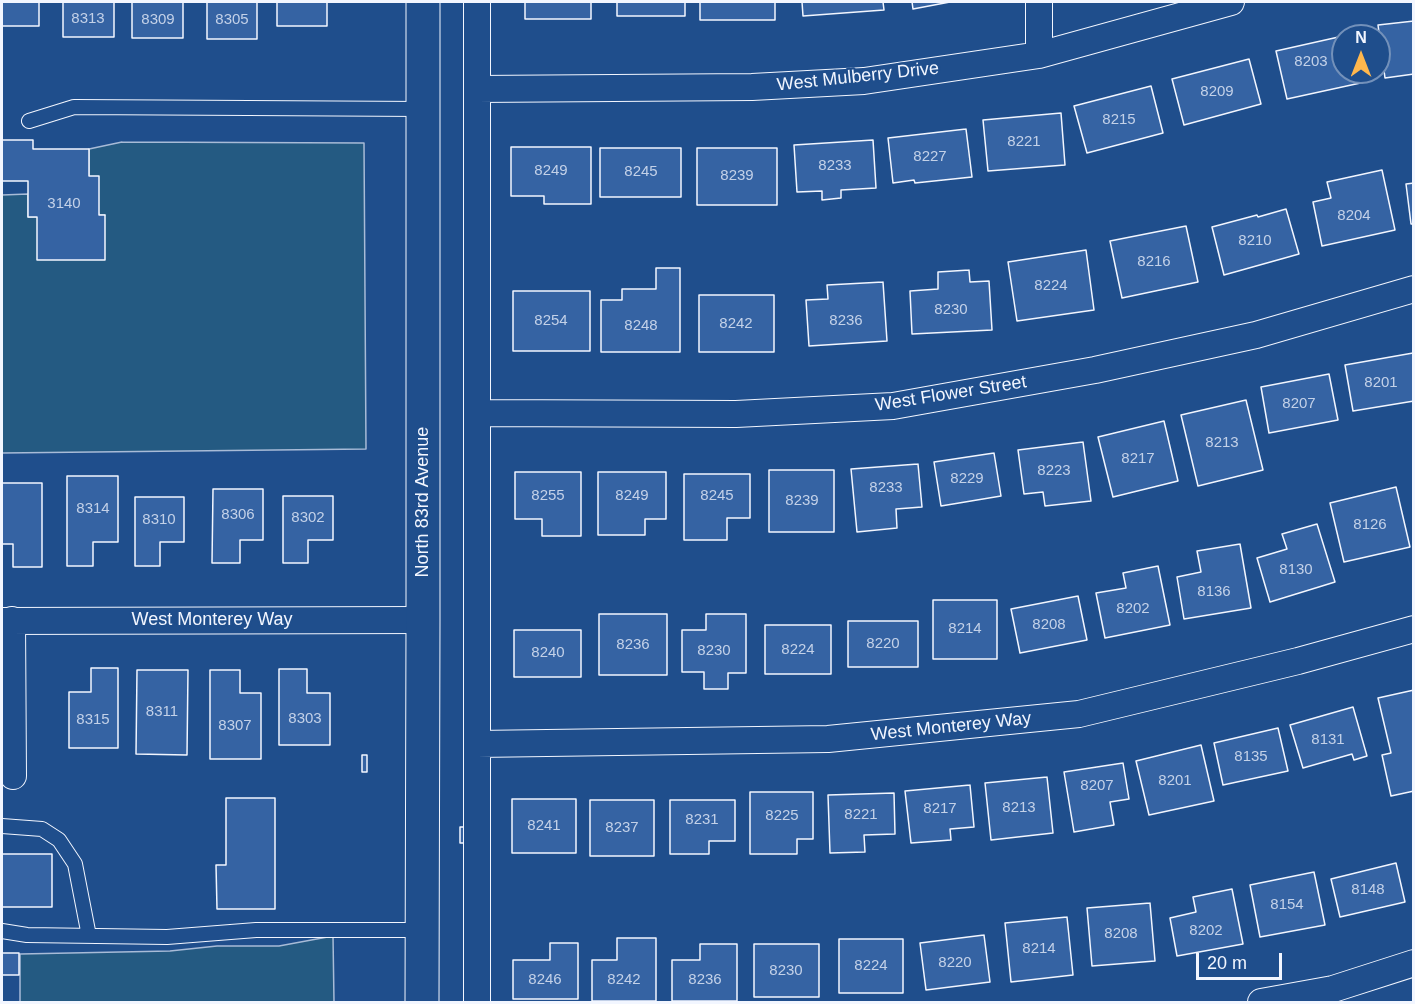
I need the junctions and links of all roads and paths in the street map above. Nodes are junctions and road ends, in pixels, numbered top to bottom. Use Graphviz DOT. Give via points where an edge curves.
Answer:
graph roads {
  1 [pos="423,2"];
  2 [pos="477,2"];
  3 [pos="1039,2"];
  4 [pos="1231,2"];
  5 [pos="1039,55"];
  6 [pos="477,89"];
  7 [pos="423,109"];
  8 [pos="29,121"];
  9 [pos="1413,289"];
  10 [pos="477,413"];
  11 [pos="423,620"];
  12 [pos="7,621"];
  13 [pos="1413,628"];
  14 [pos="477,744"];
  15 [pos="13,776"];
  16 [pos="2,826"];
  17 [pos="422,930"];
  18 [pos="2,931"];
  19 [pos="89,936"];
  20 [pos="1413,963"];
  21 [pos="422,1002"];
  22 [pos="477,1002"];
  23 [pos="1261,1002"];
  1 -- 7 [label="main road, North 83rd Avenue"];
  2 -- 6 [label="street"];
  3 -- 5 [label="street"];
  4 -- 5 [label="street, West Mulberry Drive"];
  5 -- 6 [label="street, West Mulberry Drive" via="864,81 752,87"];
  6 -- 10 [label="street"];
  7 -- 8 [label="lane" via="74,107"];
  7 -- 11 [label="main road, North 83rd Avenue"];
  9 -- 10 [label="street, West Flower Street" via="1256,335 1095,370 893,406 736,414"];
  10 -- 14 [label="street"];
  11 -- 12 [label="street, West Monterey Way"];
  11 -- 17 [label="main road, North 83rd Avenue"];
  12 -- 15 [label="street"];
  13 -- 14 [label="street, West Monterey Way" via="1298,661 1079,714 828,739"];
  14 -- 22 [label="street"];
  16 -- 19 [label="lane" via="42,829 59,840 75,864"];
  17 -- 19 [label="lane"];
  17 -- 21 [label="main road, North 83rd Avenue"];
  18 -- 19 [label="lane"];
  20 -- 23 [label="street" via="1333,989"];
}
